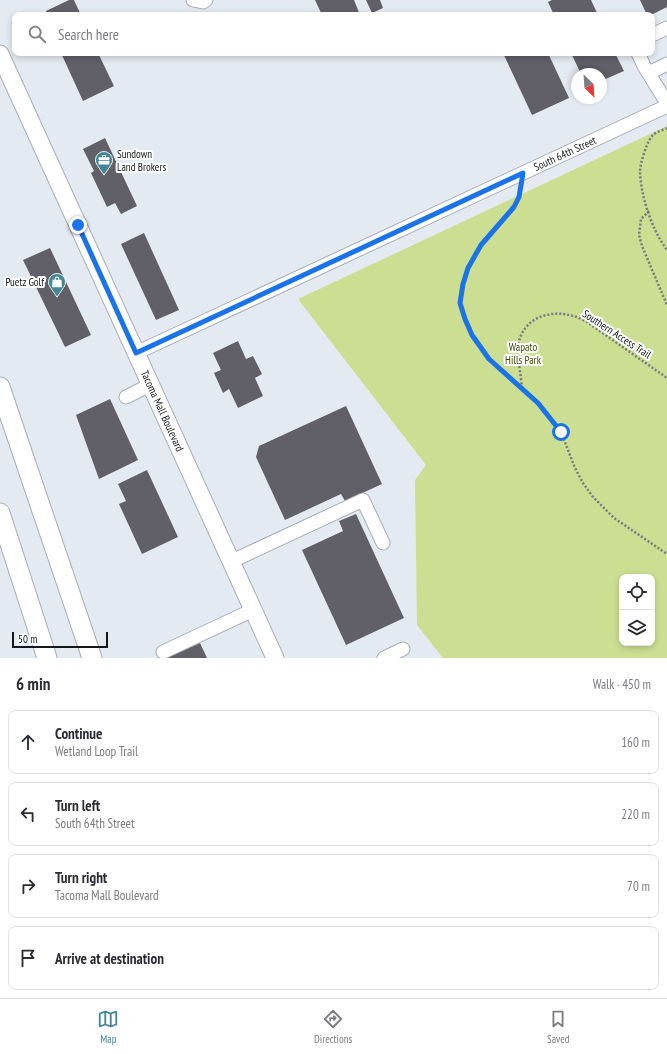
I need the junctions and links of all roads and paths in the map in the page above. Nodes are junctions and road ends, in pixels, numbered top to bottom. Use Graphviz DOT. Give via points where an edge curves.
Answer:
graph roads {
  1 [pos="194,0"];
  2 [pos="206,0"];
  3 [pos="667,28"];
  4 [pos="655,34"];
  5 [pos="0,54"];
  6 [pos="640,56"];
  7 [pos="667,64"];
  8 [pos="649,73"];
  9 [pos="667,105"];
  10 [pos="667,128"];
  11 [pos="523,173"];
  12 [pos="649,211"];
  13 [pos="667,250"];
  14 [pos="667,305"];
  15 [pos="136,353"];
  16 [pos="667,378"];
  17 [pos="150,385"];
  18 [pos="0,387"];
  19 [pos="522,388"];
  20 [pos="126,397"];
  21 [pos="37,496"];
  22 [pos="0,513"];
  23 [pos="383,543"];
  24 [pos="667,554"];
  25 [pos="230,562"];
  26 [pos="253,610"];
  27 [pos="403,649"];
  28 [pos="163,652"];
  29 [pos="47,658"];
  30 [pos="92,658"];
  31 [pos="99,658"];
  32 [pos="275,658"];
  33 [pos="384,658"];
  1 -- 2 [label="street"];
  3 -- 4 [label="street"];
  5 -- 15 [label="main road, Tacoma Mall Boulevard"];
  6 -- 8 [label="street"];
  7 -- 8 [label="street"];
  8 -- 9 [label="street"];
  9 -- 11 [label="street, South 64th Street"];
  10 -- 12 [label="path" via="654,134 646,147 640,171 644,198"];
  11 -- 15 [label="street, South 64th Street"];
  11 -- 19 [label="path" via="519,197 514,207 481,245 468,268 460,303 472,335 489,359"];
  12 -- 13 [label="path" via="659,239"];
  12 -- 14 [label="path" via="641,219 639,235"];
  15 -- 17 [label="main road, Tacoma Mall Boulevard"];
  16 -- 19 [label="path, Southern Access Trail" via="587,322 573,316 552,313 536,318 525,326 520,338 518,346"];
  17 -- 20 [label="street"];
  17 -- 25 [label="main road, Tacoma Mall Boulevard"];
  18 -- 21 [label="highway"];
  19 -- 24 [label="path" via="538,403 561,432 575,468 593,497 614,518"];
  21 -- 30 [label="highway"];
  21 -- 31 [label="highway"];
  22 -- 29 [label="highway"];
  23 -- 25 [label="street" via="363,500"];
  25 -- 26 [label="main road, Tacoma Mall Boulevard"];
  26 -- 28 [label="street"];
  26 -- 32 [label="main road, Tacoma Mall Boulevard"];
  27 -- 33 [label="street"];
}
